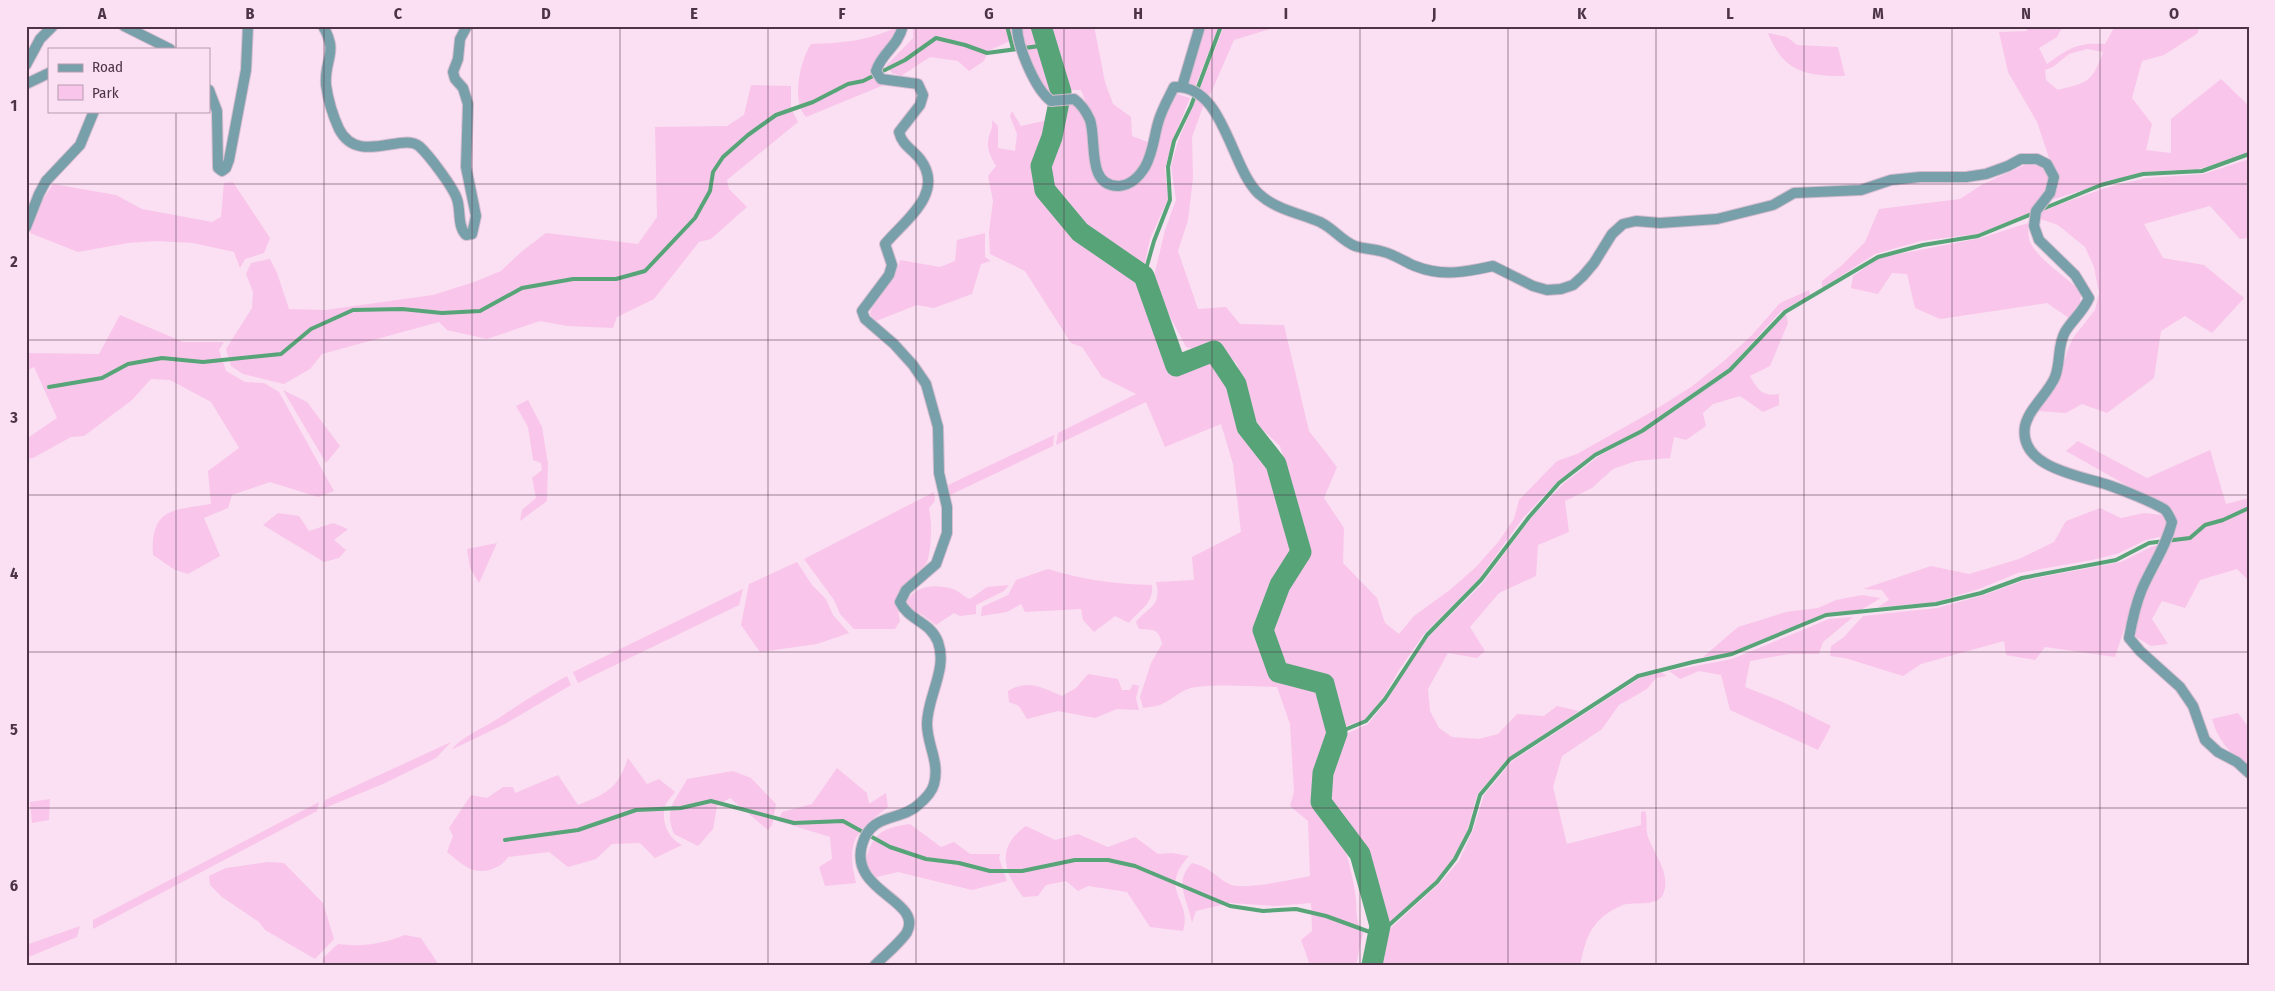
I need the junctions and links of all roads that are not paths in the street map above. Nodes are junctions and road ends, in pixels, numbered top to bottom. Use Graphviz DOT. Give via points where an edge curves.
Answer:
graph roads {
  1 [pos="53,26"];
  2 [pos="124,26"];
  3 [pos="248,26"];
  4 [pos="323,26"];
  5 [pos="467,26"];
  6 [pos="903,26"];
  7 [pos="1017,26"];
  8 [pos="1200,26"];
  9 [pos="168,48"];
  10 [pos="26,65"];
  11 [pos="48,73"];
  12 [pos="26,84"];
  13 [pos="1185,88"];
  14 [pos="210,93"];
  15 [pos="94,112"];
  16 [pos="26,226"];
  17 [pos="2249,773"];
  18 [pos="875,965"];
  1 -- 10 [label="street" via="40,39"];
  2 -- 9 [label="street"];
  3 -- 14 [label="street" via="246,70 229,160 222,171 218,168 217,111"];
  4 -- 5 [label="street" via="332,48 326,84 340,131 358,145 368,147 413,142 420,147 456,197 461,230 472,234 476,216 465,160 468,104 454,72 460,39"];
  6 -- 18 [label="street" via="900,38 879,61 876,71 880,79 918,84 923,96 920,105 899,132 902,141 921,160 928,173 928,188 921,205 886,244 892,265 889,275 862,311 865,319 894,344 926,384 938,427 939,473 947,533 936,564 906,590 900,602 905,612 932,629 941,656 927,726 936,772 934,786 917,807 888,817 871,828 862,845 862,864 868,880 898,903 908,922 907,932"];
  7 -- 13 [label="street" via="1017,39 1043,95 1051,101 1074,99 1084,110 1090,121 1095,166 1102,181 1110,185 1121,186 1135,180 1146,165 1154,146 1158,120 1174,88"];
  8 -- 13 [label="street"];
  11 -- 12 [label="street"];
  13 -- 17 [label="street" via="1212,108 1250,185 1275,206 1321,222 1353,246 1386,252 1418,267 1456,274 1493,266 1520,281 1547,290 1573,285 1594,263 1612,234 1623,224 1636,220 1660,223 1717,219 1773,205 1794,193 1861,190 1891,180 1920,177 1966,177 1986,174 2021,159 2037,158 2047,164 2054,177 2050,193 2036,211 2034,226 2039,240 2075,275 2089,298 2084,310 2065,332 2055,377 2025,426 2027,442 2036,457 2059,471 2112,486 2165,510 2172,522 2168,539 2143,588 2132,616 2129,638 2180,687 2193,706 2205,740"];
  15 -- 16 [label="street" via="80,145 38,194"];
}
